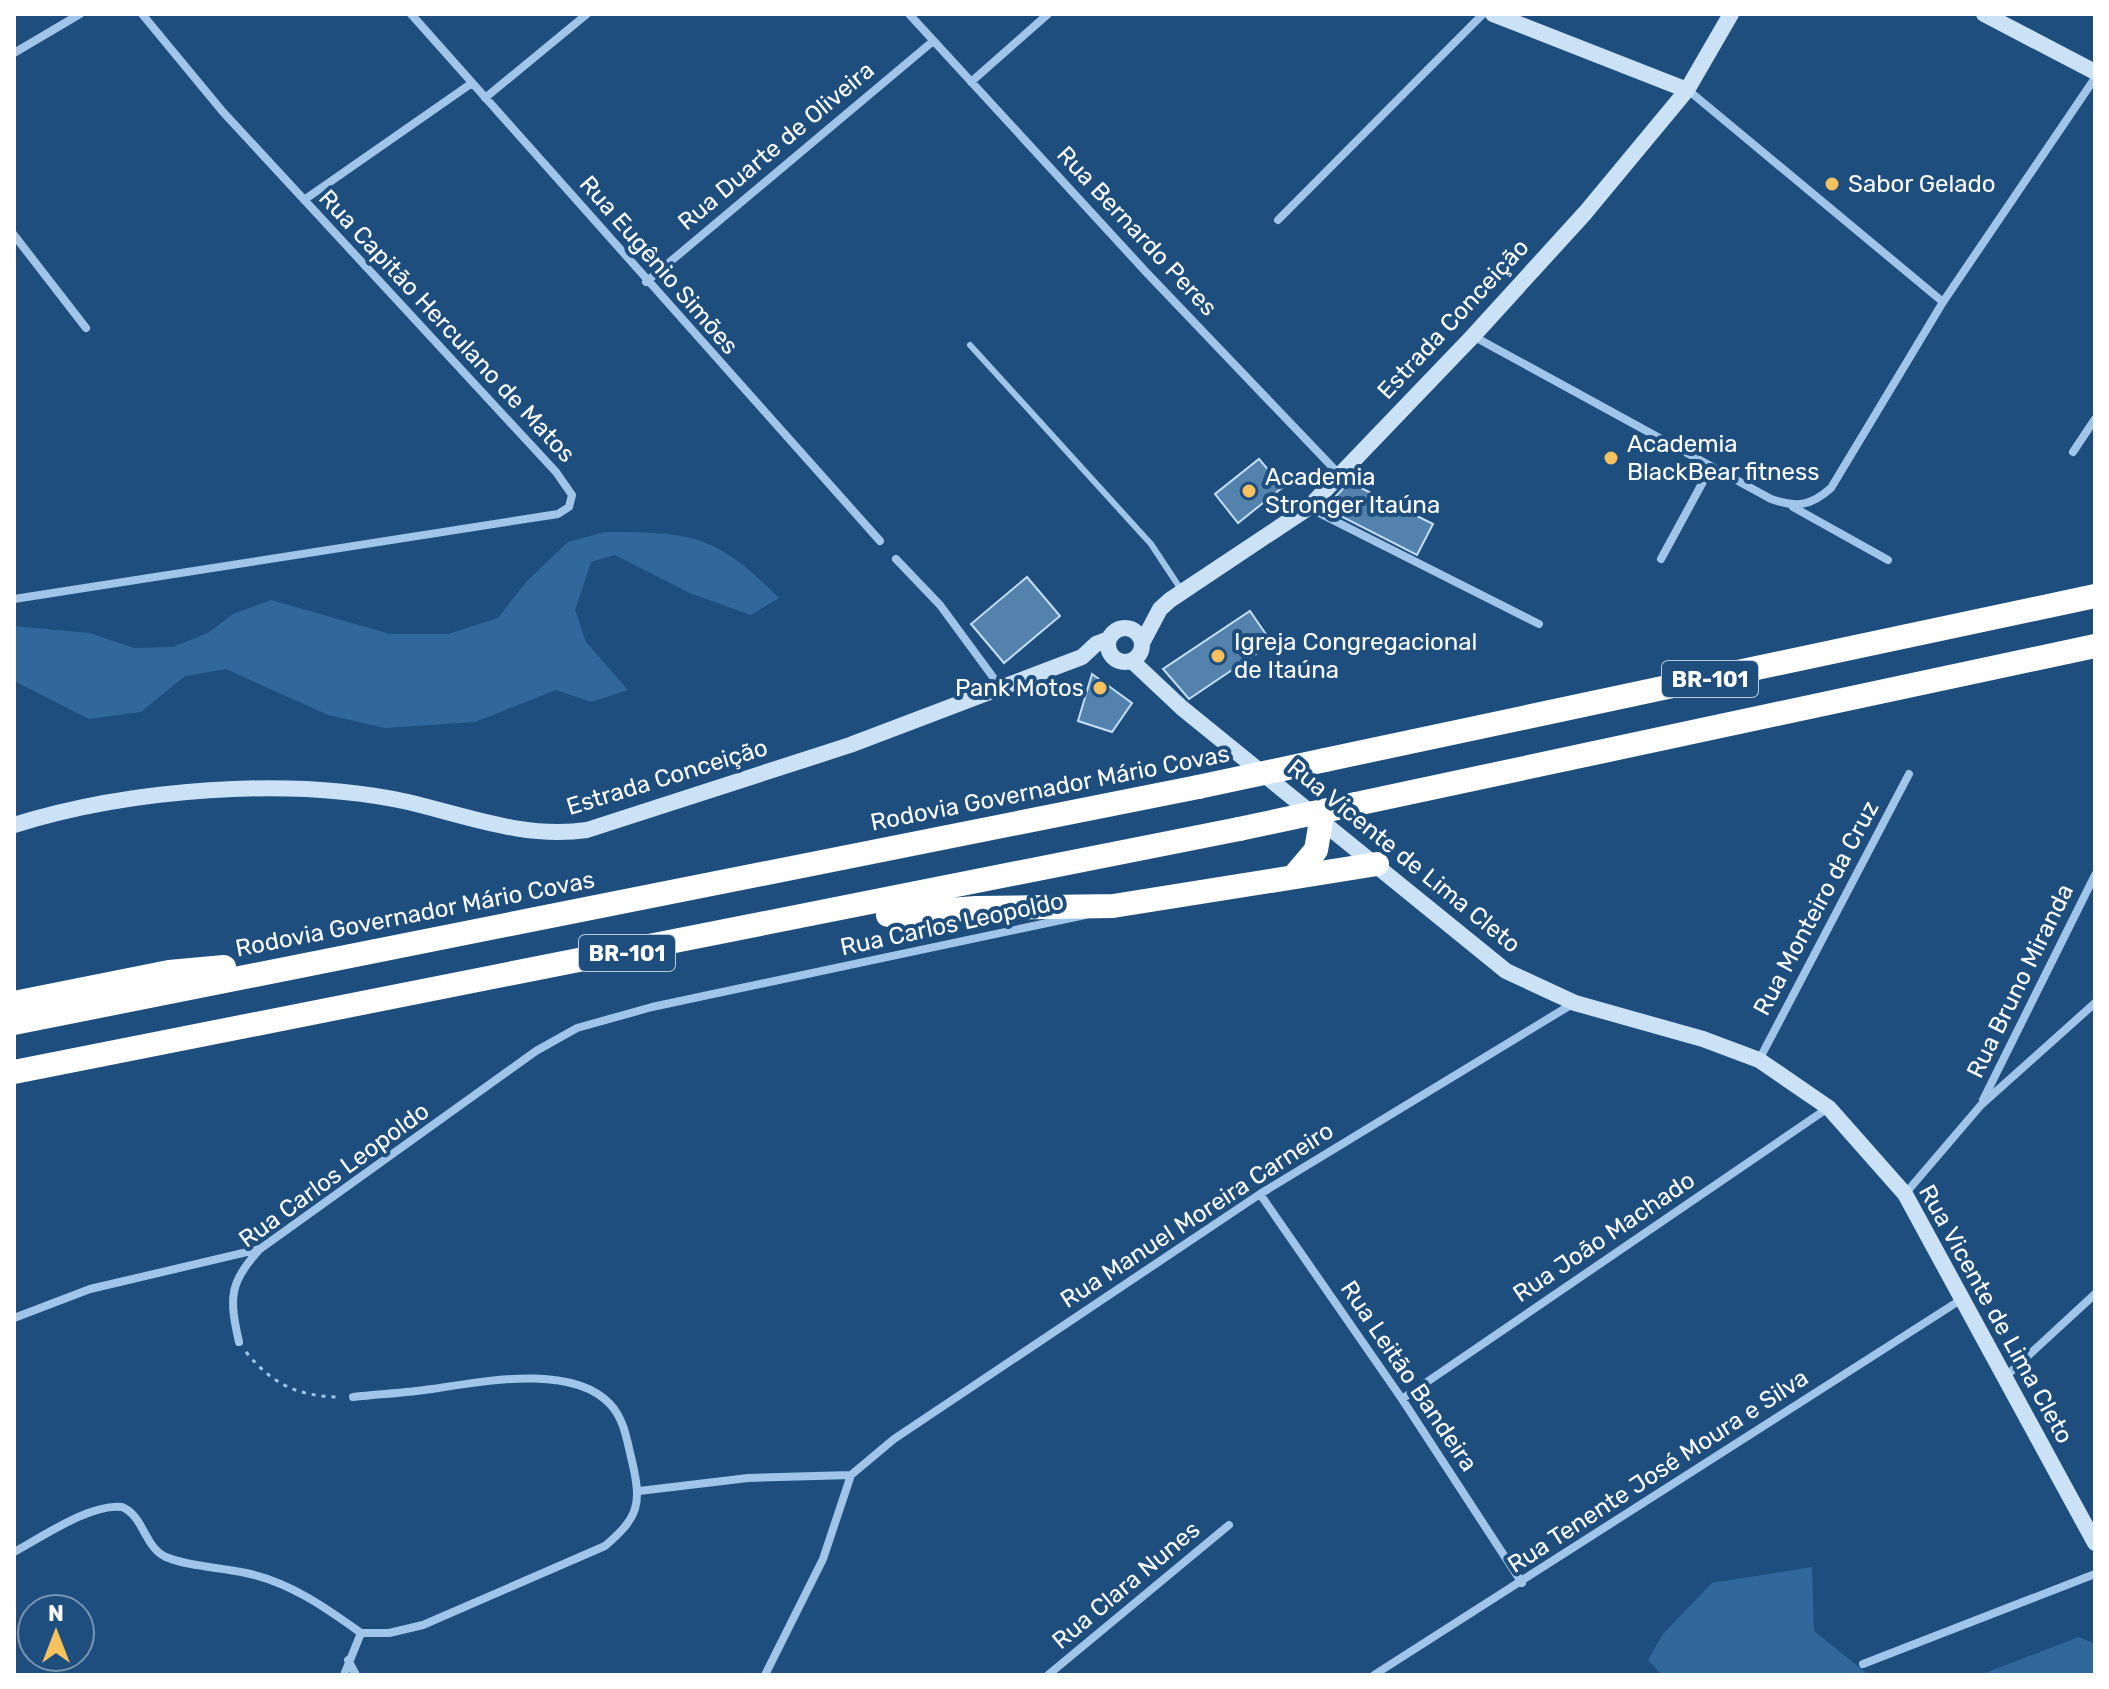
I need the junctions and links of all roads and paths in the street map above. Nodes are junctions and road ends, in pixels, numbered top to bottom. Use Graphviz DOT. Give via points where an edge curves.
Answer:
graph roads {
  1 [pos="80,14"];
  2 [pos="142,14"];
  3 [pos="411,14"];
  4 [pos="587,14"];
  5 [pos="909,14"];
  6 [pos="1048,14"];
  7 [pos="1483,14"];
  8 [pos="1493,14"];
  9 [pos="1731,14"];
  10 [pos="1984,14"];
  11 [pos="932,42"];
  12 [pos="14,53"];
  13 [pos="2095,75"];
  14 [pos="971,82"];
  15 [pos="472,83"];
  16 [pos="1687,90"];
  17 [pos="485,98"];
  18 [pos="304,200"];
  19 [pos="1278,220"];
  20 [pos="14,235"];
  21 [pos="646,282"];
  22 [pos="1943,302"];
  23 [pos="86,328"];
  24 [pos="1473,336"];
  25 [pos="970,345"];
  26 [pos="2095,419"];
  27 [pos="2073,452"];
  28 [pos="1711,467"];
  29 [pos="1339,474"];
  30 [pos="1792,506"];
  31 [pos="1308,508"];
  32 [pos="880,541"];
  33 [pos="896,559"];
  34 [pos="1661,559"];
  35 [pos="1888,560"];
  36 [pos="1182,591"];
  37 [pos="2095,596"];
  38 [pos="14,599"];
  39 [pos="1160,609"];
  40 [pos="1539,624"];
  41 [pos="1115,641"];
  42 [pos="2095,646"];
  43 [pos="1138,652"];
  44 [pos="1002,688"];
  45 [pos="1909,774"];
  46 [pos="1321,821"];
  47 [pos="14,825"];
  48 [pos="1377,864"];
  49 [pos="2095,875"];
  50 [pos="1294,876"];
  51 [pos="1113,906"];
  52 [pos="754,928"];
  53 [pos="342,957"];
  54 [pos="14,1003"];
  55 [pos="1575,1003"];
  56 [pos="2095,1003"];
  57 [pos="14,1023"];
  58 [pos="1759,1060"];
  59 [pos="14,1072"];
  60 [pos="1981,1105"];
  61 [pos="1829,1108"];
  62 [pos="1260,1194"];
  63 [pos="1905,1194"];
  64 [pos="260,1249"];
  65 [pos="2095,1294"];
  66 [pos="1962,1299"];
  67 [pos="14,1318"];
  68 [pos="239,1342"];
  69 [pos="2003,1378"];
  70 [pos="353,1397"];
  71 [pos="1402,1399"];
  72 [pos="851,1475"];
  73 [pos="639,1491"];
  74 [pos="1229,1525"];
  75 [pos="2095,1543"];
  76 [pos="14,1552"];
  77 [pos="2095,1574"];
  78 [pos="1522,1583"];
  79 [pos="361,1633"];
  80 [pos="347,1659"];
  81 [pos="1863,1664"];
  82 [pos="344,1675"];
  83 [pos="356,1675"];
  84 [pos="765,1675"];
  85 [pos="1048,1675"];
  86 [pos="1374,1675"];
  1 -- 12 [label="street"];
  2 -- 18 [label="street, Rua Capitão Herculano de Matos"];
  3 -- 15 [label="street, Rua Eugênio Simões"];
  4 -- 17 [label="street"];
  5 -- 11 [label="street, Rua Bernardo Peres"];
  6 -- 14 [label="street"];
  7 -- 19 [label="street"];
  8 -- 16 [label="main road"];
  9 -- 16 [label="main road, Estrada Conceição"];
  10 -- 13 [label="main road"];
  11 -- 14 [label="street, Rua Bernardo Peres"];
  11 -- 21 [label="street, Rua Duarte de Oliveira"];
  13 -- 22 [label="street"];
  14 -- 29 [label="street, Rua Bernardo Peres"];
  15 -- 17 [label="street, Rua Eugênio Simões"];
  15 -- 18 [label="street"];
  16 -- 22 [label="street"];
  16 -- 24 [label="main road, Estrada Conceição"];
  17 -- 21 [label="street, Rua Eugênio Simões"];
  18 -- 38 [label="street, Rua Capitão Herculano de Matos" via="556,472 572,495 569,507 558,514"];
  20 -- 23 [label="street"];
  21 -- 32 [label="street, Rua Eugênio Simões"];
  22 -- 30 [label="street" via="1831,488 1819,499"];
  24 -- 28 [label="street"];
  24 -- 29 [label="main road, Estrada Conceição"];
  25 -- 36 [label="lane" via="1151,544"];
  26 -- 27 [label="street"];
  28 -- 30 [label="street"];
  28 -- 34 [label="street"];
  29 -- 31 [label="main road, Estrada Conceição"];
  30 -- 35 [label="street"];
  31 -- 36 [label="main road, Estrada Conceição"];
  31 -- 40 [label="street"];
  33 -- 44 [label="street" via="940,605"];
  36 -- 39 [label="main road, Estrada Conceição"];
  37 -- 53 [label="highway, Rodovia Governador Mário Covas / BR-101, bridge" via="1198,787"];
  39 -- 41 [label="main road, Estrada Conceição"];
  39 -- 43 [label="main road, Estrada Conceição"];
  41 -- 43 [label="main road" via="1121,662"];
  41 -- 43 [label="main road" via="1137,633"];
  41 -- 44 [label="main road, Estrada Conceição"];
  42 -- 52 [label="highway, BR-101, bridge"];
  43 -- 46 [label="main road, Rua Vicente de Lima Cleto" via="1182,708"];
  44 -- 47 [label="main road, Estrada Conceição" via="691,799 564,834 455,817 408,802 283,789 111,801"];
  45 -- 58 [label="street, Rua Monteiro da Cruz"];
  46 -- 48 [label="main road, Rua Vicente de Lima Cleto"];
  46 -- 50 [label="highway" via="1316,850"];
  48 -- 50 [label="highway"];
  48 -- 55 [label="main road, Rua Vicente de Lima Cleto" via="1506,971"];
  49 -- 60 [label="street, Rua Bruno Miranda"];
  50 -- 51 [label="highway"];
  51 -- 52 [label="highway" via="932,910"];
  51 -- 64 [label="street, Rua Carlos Leopoldo" via="1060,923 707,994 577,1028 536,1051"];
  52 -- 59 [label="highway, BR-101"];
  53 -- 54 [label="highway" via="169,972"];
  53 -- 57 [label="highway, Rodovia Governador Mário Covas / BR-101"];
  55 -- 58 [label="main road, Rua Vicente de Lima Cleto"];
  55 -- 62 [label="street, Rua Manuel Moreira Carneiro"];
  56 -- 60 [label="street"];
  58 -- 61 [label="main road, Rua Vicente de Lima Cleto"];
  60 -- 63 [label="street"];
  61 -- 63 [label="main road, Rua Vicente de Lima Cleto"];
  61 -- 71 [label="street, Rua João Machado"];
  62 -- 71 [label="street, Rua Leitão Bandeira"];
  62 -- 72 [label="street, Rua Manuel Moreira Carneiro" via="894,1439"];
  63 -- 66 [label="main road, Rua Vicente de Lima Cleto"];
  64 -- 67 [label="street" via="90,1289"];
  64 -- 68 [label="street, Rua Carlos Leopoldo" via="239,1271 233,1290"];
  65 -- 69 [label="street"];
  66 -- 69 [label="main road, Rua Vicente de Lima Cleto"];
  66 -- 78 [label="street, Rua Tenente José Moura e Silva"];
  68 -- 70 [label="path" via="285,1389"];
  69 -- 75 [label="main road, Rua Vicente de Lima Cleto"];
  70 -- 73 [label="street" via="486,1379 546,1379 584,1389 610,1404 625,1429"];
  71 -- 78 [label="street, Rua Leitão Bandeira"];
  72 -- 73 [label="street" via="748,1478"];
  72 -- 84 [label="street" via="823,1559"];
  73 -- 79 [label="street" via="627,1527 605,1546 423,1625"];
  74 -- 85 [label="street, Rua Clara Nunes"];
  76 -- 79 [label="street" via="72,1521 122,1507 165,1556 249,1573 299,1591"];
  77 -- 81 [label="street"];
  78 -- 86 [label="street, Rua Tenente José Moura e Silva"];
  79 -- 80 [label="street"];
  80 -- 82 [label="street"];
  80 -- 83 [label="street"];
}
